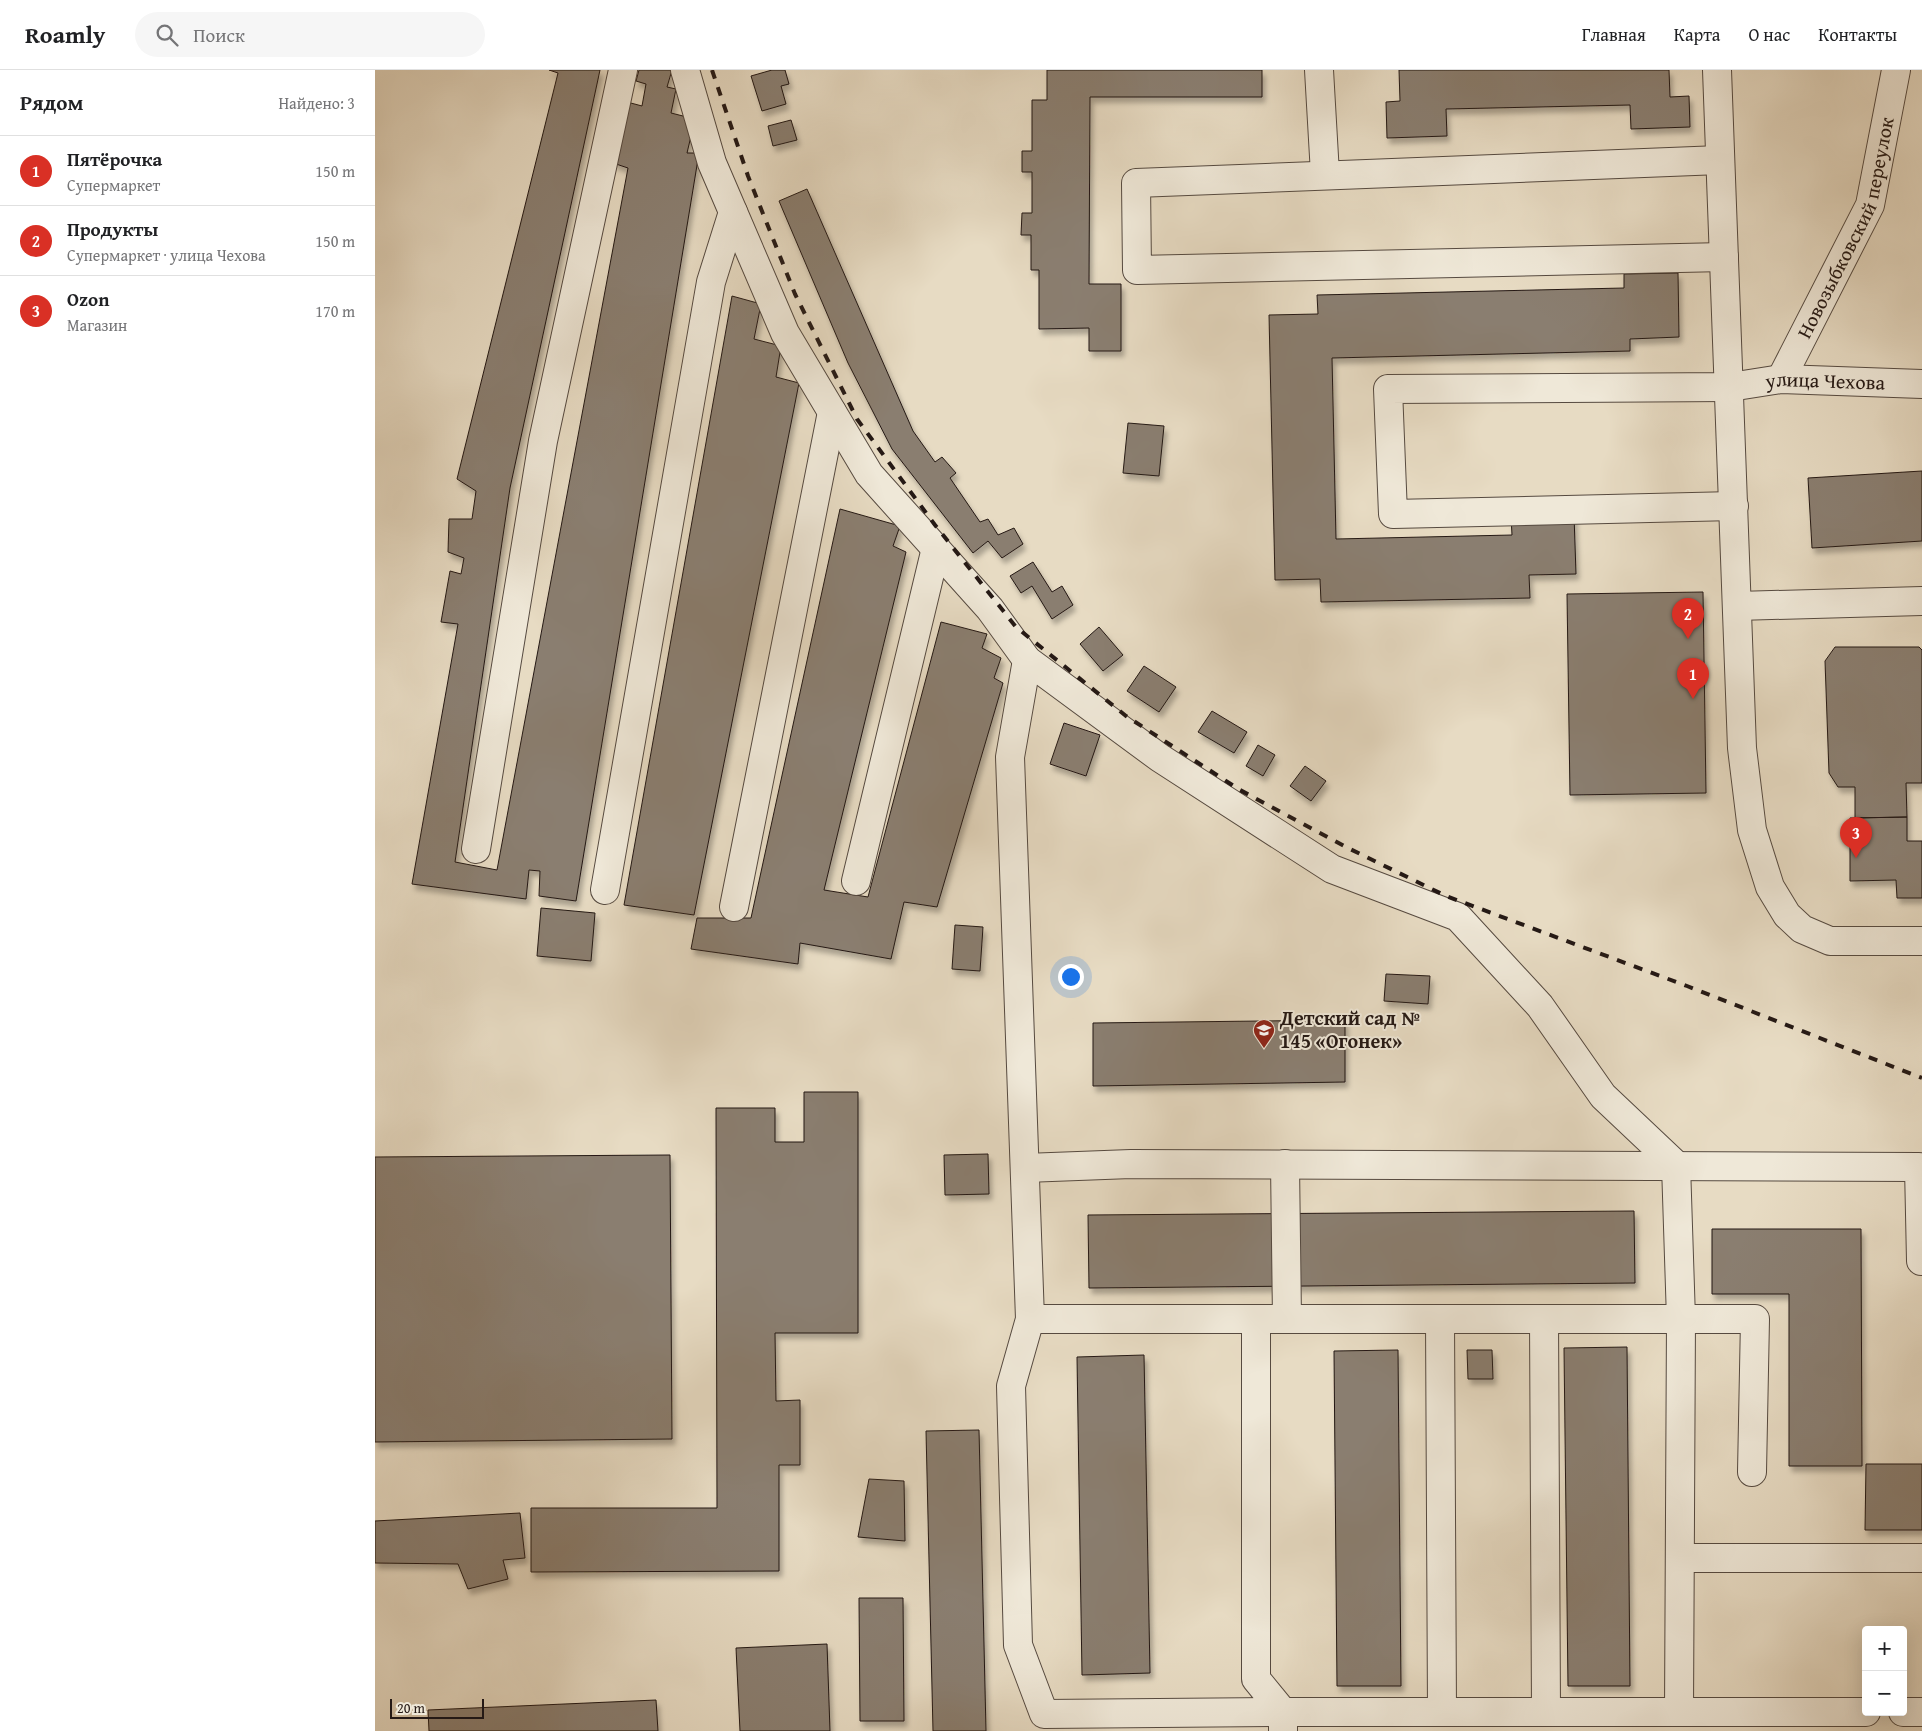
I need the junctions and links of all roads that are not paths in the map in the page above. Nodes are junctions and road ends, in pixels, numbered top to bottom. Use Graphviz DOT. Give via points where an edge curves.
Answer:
graph roads {
  1 [pos="623,70"];
  2 [pos="685,70"];
  3 [pos="1319,70"];
  4 [pos="1717,70"];
  5 [pos="1896,70"];
  6 [pos="1720,160"];
  7 [pos="1325,174"];
  8 [pos="733,212"];
  9 [pos="1725,257"];
  10 [pos="1781,379"];
  11 [pos="1922,384"];
  12 [pos="1730,387"];
  13 [pos="832,412"];
  14 [pos="1734,506"];
  15 [pos="936,548"];
  16 [pos="1922,601"];
  17 [pos="1737,606"];
  18 [pos="1027,660"];
  19 [pos="476,849"];
  20 [pos="856,881"];
  21 [pos="605,890"];
  22 [pos="734,907"];
  23 [pos="1922,941"];
  24 [pos="1285,1164"];
  25 [pos="1676,1165"];
  26 [pos="1025,1168"];
  27 [pos="1921,1260"];
  28 [pos="1030,1319"];
  29 [pos="1256,1319"];
  30 [pos="1287,1319"];
  31 [pos="1440,1319"];
  32 [pos="1544,1319"];
  33 [pos="1681,1319"];
  34 [pos="1752,1472"];
  35 [pos="1680,1558"];
  36 [pos="1922,1558"];
  37 [pos="1442,1712"];
  38 [pos="1546,1712"];
  39 [pos="1679,1712"];
  40 [pos="1862,1712"];
  41 [pos="1907,1712"];
  42 [pos="1922,1712"];
  43 [pos="1283,1721"];
  1 -- 19 [label="street" via="543,442"];
  2 -- 8 [label="street" via="712,163"];
  3 -- 7 [label="street"];
  4 -- 6 [label="street"];
  5 -- 10 [label="street, Новозыбковский переулок" via="1870,205"];
  6 -- 7 [label="street"];
  6 -- 9 [label="street"];
  7 -- 9 [label="street" via="1136,183 1137,270"];
  8 -- 13 [label="street" via="785,333"];
  8 -- 21 [label="street" via="711,282"];
  9 -- 12 [label="street"];
  10 -- 11 [label="street, улица Чехова"];
  10 -- 12 [label="street, улица Чехова"];
  12 -- 14 [label="street"];
  12 -- 14 [label="street, улица Чехова" via="1388,389 1393,514"];
  13 -- 15 [label="street" via="869,474"];
  13 -- 22 [label="street"];
  14 -- 17 [label="street"];
  15 -- 18 [label="street" via="990,609"];
  15 -- 20 [label="street"];
  16 -- 17 [label="street"];
  17 -- 23 [label="street" via="1743,748 1752,830 1770,886 1787,915 1802,929 1830,942"];
  18 -- 25 [label="street" via="1160,758 1332,869 1458,916 1540,1006 1603,1096"];
  18 -- 26 [label="street" via="1011,758"];
  24 -- 25 [label="street"];
  24 -- 26 [label="street"];
  24 -- 30 [label="street"];
  25 -- 27 [label="street" via="1919,1167"];
  25 -- 33 [label="street"];
  26 -- 28 [label="street"];
  28 -- 29 [label="street"];
  28 -- 43 [label="street" via="1011,1386 1017,1645 1044,1714"];
  29 -- 30 [label="street"];
  29 -- 43 [label="street" via="1256,1679"];
  30 -- 31 [label="street"];
  31 -- 32 [label="street"];
  31 -- 37 [label="street"];
  32 -- 33 [label="street"];
  32 -- 38 [label="street"];
  33 -- 34 [label="street" via="1755,1319"];
  33 -- 35 [label="street"];
  35 -- 36 [label="street"];
  35 -- 39 [label="street"];
  37 -- 38 [label="street"];
  37 -- 43 [label="street"];
  38 -- 39 [label="street"];
  39 -- 40 [label="street"];
  41 -- 42 [label="street"];
}
